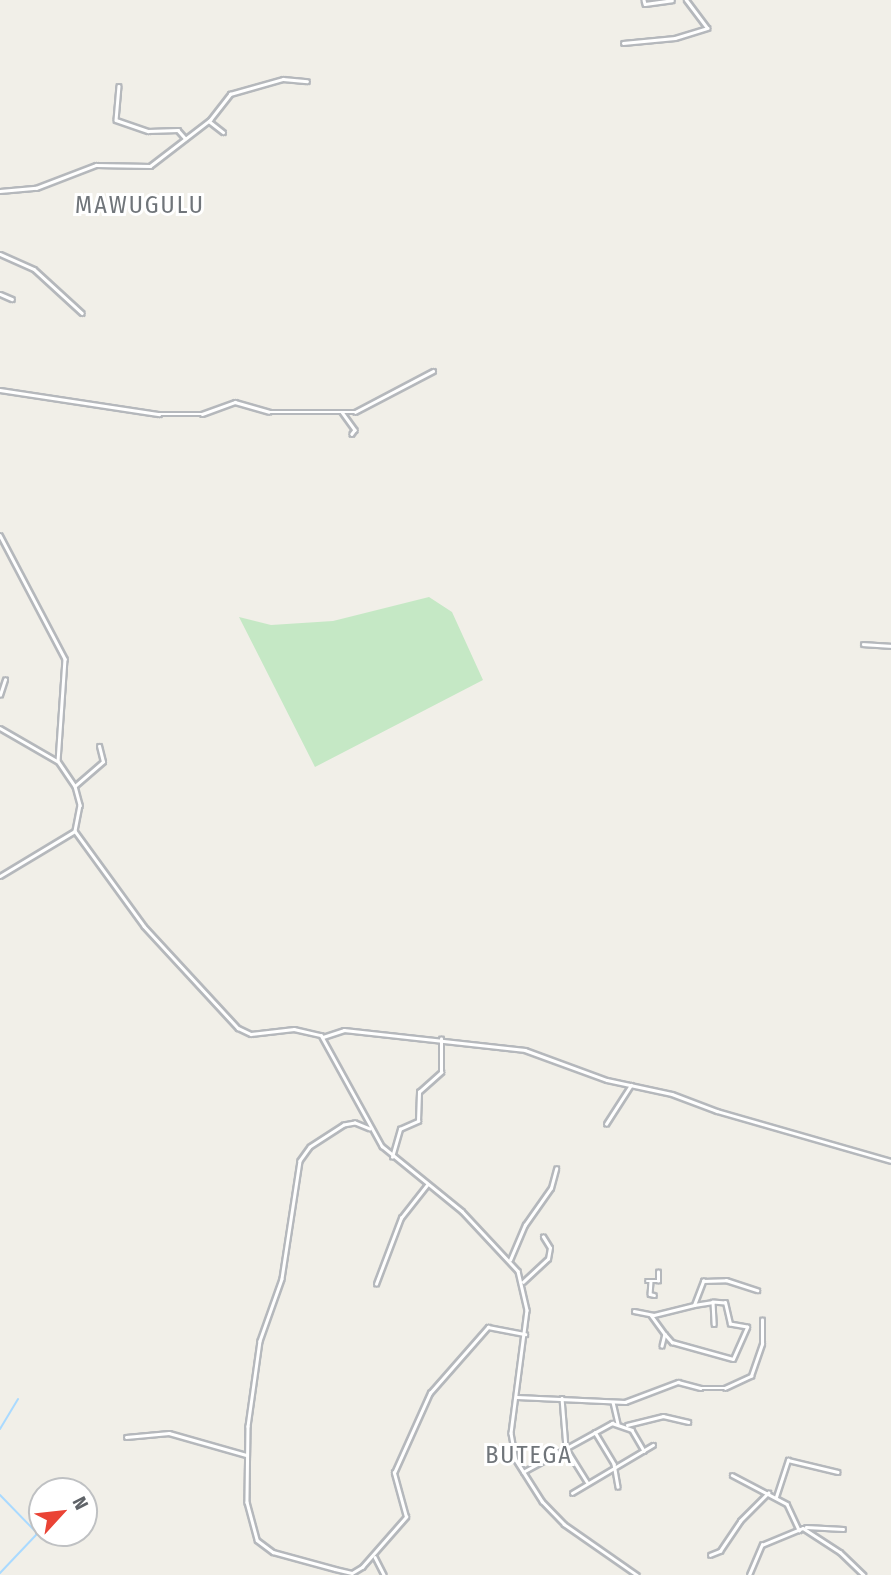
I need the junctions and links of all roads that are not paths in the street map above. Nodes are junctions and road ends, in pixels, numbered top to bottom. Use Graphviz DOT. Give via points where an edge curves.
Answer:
graph roads {
  1 [pos="644,0"];
  2 [pos="672,0"];
  3 [pos="686,0"];
  4 [pos="622,43"];
  5 [pos="307,81"];
  6 [pos="118,86"];
  7 [pos="209,121"];
  8 [pos="223,132"];
  9 [pos="185,138"];
  10 [pos="0,191"];
  11 [pos="0,254"];
  12 [pos="0,295"];
  13 [pos="12,299"];
  14 [pos="82,313"];
  15 [pos="433,371"];
  16 [pos="0,389"];
  17 [pos="342,412"];
  18 [pos="352,434"];
  19 [pos="0,535"];
  20 [pos="863,644"];
  21 [pos="891,646"];
  22 [pos="5,680"];
  23 [pos="0,695"];
  24 [pos="0,727"];
  25 [pos="99,746"];
  26 [pos="58,761"];
  27 [pos="75,786"];
  28 [pos="75,831"];
  29 [pos="0,876"];
  30 [pos="323,1037"];
  31 [pos="441,1039"];
  32 [pos="631,1084"];
  33 [pos="606,1124"];
  34 [pos="371,1130"];
  35 [pos="392,1157"];
  36 [pos="891,1161"];
  37 [pos="556,1169"];
  38 [pos="427,1185"];
  39 [pos="543,1237"];
  40 [pos="510,1260"];
  41 [pos="658,1272"];
  42 [pos="523,1282"];
  43 [pos="376,1284"];
  44 [pos="757,1290"];
  45 [pos="654,1295"];
  46 [pos="713,1302"];
  47 [pos="694,1305"];
  48 [pos="634,1311"];
  49 [pos="651,1315"];
  50 [pos="762,1320"];
  51 [pos="713,1324"];
  52 [pos="525,1334"];
  53 [pos="665,1334"];
  54 [pos="662,1346"];
  55 [pos="517,1397"];
  56 [pos="562,1398"];
  57 [pos="613,1402"];
  58 [pos="688,1422"];
  59 [pos="618,1423"];
  60 [pos="626,1425"];
  61 [pos="595,1432"];
  62 [pos="126,1437"];
  63 [pos="653,1445"];
  64 [pos="566,1448"];
  65 [pos="644,1451"];
  66 [pos="246,1455"];
  67 [pos="614,1468"];
  68 [pos="523,1472"];
  69 [pos="838,1472"];
  70 [pos="732,1475"];
  71 [pos="588,1483"];
  72 [pos="618,1487"];
  73 [pos="572,1493"];
  74 [pos="768,1493"];
  75 [pos="776,1497"];
  76 [pos="801,1529"];
  77 [pos="844,1529"];
  78 [pos="710,1555"];
  79 [pos="375,1557"];
  80 [pos="384,1575"];
  81 [pos="636,1575"];
  82 [pos="749,1575"];
  83 [pos="863,1575"];
  1 -- 2 [label="street" via="645,4"];
  3 -- 4 [label="street" via="707,28 675,38"];
  5 -- 7 [label="street" via="283,79 230,94"];
  6 -- 9 [label="street" via="116,120 148,131 177,130"];
  7 -- 8 [label="street"];
  7 -- 9 [label="street"];
  9 -- 10 [label="street" via="150,166 96,165 36,188"];
  11 -- 14 [label="street" via="34,269"];
  12 -- 13 [label="street"];
  15 -- 17 [label="street" via="370,407"];
  16 -- 17 [label="street" via="159,414 202,414 235,402 270,412"];
  17 -- 18 [label="street" via="355,430"];
  19 -- 26 [label="street" via="65,659"];
  20 -- 21 [label="street"];
  22 -- 23 [label="street"];
  24 -- 26 [label="street"];
  25 -- 27 [label="street" via="103,762"];
  26 -- 27 [label="street"];
  27 -- 28 [label="street" via="80,805"];
  28 -- 29 [label="street"];
  28 -- 30 [label="street" via="145,926 239,1028 251,1034 305,1030"];
  30 -- 31 [label="street" via="344,1030"];
  30 -- 34 [label="street"];
  31 -- 32 [label="street" via="525,1050"];
  31 -- 35 [label="street" via="441,1072 419,1092 418,1121 400,1129"];
  32 -- 33 [label="street"];
  32 -- 36 [label="street"];
  34 -- 35 [label="street"];
  34 -- 66 [label="street" via="355,1123 344,1125 310,1147 300,1161 282,1279 260,1341"];
  35 -- 38 [label="street"];
  37 -- 40 [label="street" via="551,1188 525,1225"];
  38 -- 40 [label="street" via="462,1211"];
  38 -- 43 [label="street" via="401,1218"];
  39 -- 42 [label="street" via="550,1248 548,1259"];
  40 -- 42 [label="street"];
  41 -- 45 [label="street" via="659,1279 649,1281"];
  42 -- 52 [label="street"];
  44 -- 47 [label="street" via="726,1280 703,1280"];
  46 -- 47 [label="street"];
  46 -- 51 [label="street"];
  46 -- 53 [label="street" via="725,1303 730,1324 747,1326 733,1359 672,1342"];
  47 -- 49 [label="street"];
  48 -- 49 [label="street"];
  49 -- 53 [label="street"];
  50 -- 57 [label="street" via="762,1344 746,1380 719,1389 678,1382 649,1390 632,1402"];
  52 -- 55 [label="street"];
  52 -- 79 [label="street" via="488,1327 430,1393 394,1473 406,1517"];
  53 -- 54 [label="street"];
  55 -- 56 [label="street"];
  55 -- 68 [label="street" via="511,1441"];
  56 -- 57 [label="street"];
  56 -- 64 [label="street"];
  57 -- 59 [label="street"];
  58 -- 60 [label="street" via="663,1416"];
  59 -- 60 [label="street"];
  59 -- 61 [label="street"];
  60 -- 65 [label="street"];
  61 -- 64 [label="street"];
  61 -- 67 [label="street"];
  62 -- 66 [label="street" via="169,1433"];
  63 -- 65 [label="street"];
  64 -- 68 [label="street"];
  64 -- 71 [label="street"];
  65 -- 67 [label="street"];
  66 -- 79 [label="street" via="250,1522 263,1546 346,1572 356,1571"];
  67 -- 71 [label="street"];
  67 -- 72 [label="street"];
  68 -- 81 [label="street" via="545,1505 571,1531"];
  69 -- 75 [label="street" via="788,1460"];
  70 -- 74 [label="street"];
  71 -- 73 [label="street"];
  74 -- 75 [label="street"];
  74 -- 78 [label="street" via="740,1521 720,1551"];
  75 -- 76 [label="street" via="790,1507"];
  76 -- 77 [label="street"];
  76 -- 82 [label="street" via="762,1545"];
  76 -- 83 [label="street" via="840,1552"];
  79 -- 80 [label="street"];
}
